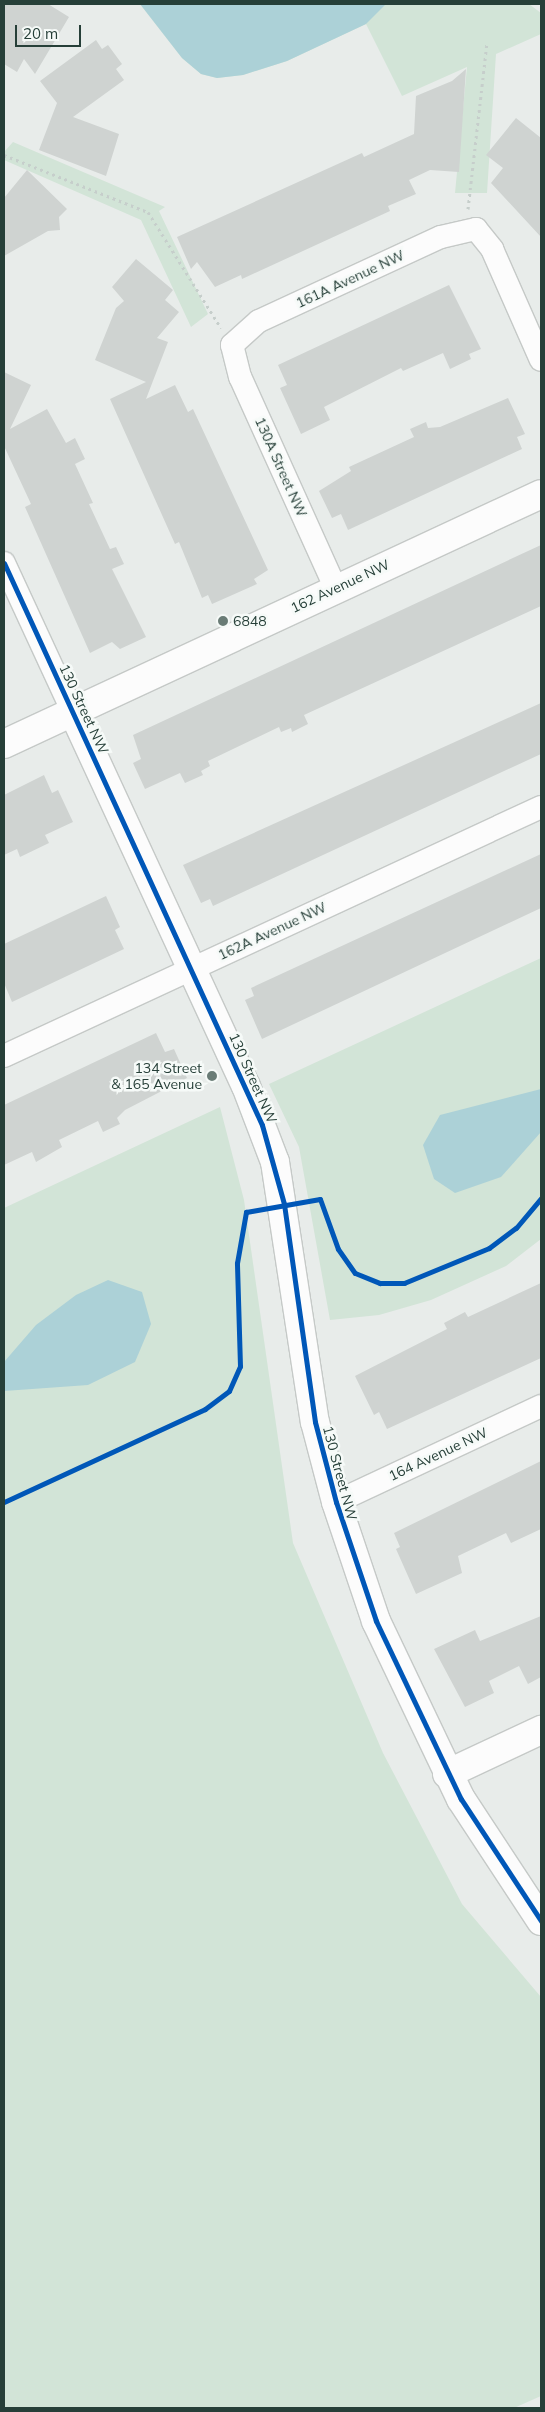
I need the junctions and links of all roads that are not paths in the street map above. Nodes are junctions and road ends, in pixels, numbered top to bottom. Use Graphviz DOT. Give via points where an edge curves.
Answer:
graph roads {
  1 [pos="232,345"];
  2 [pos="541,360"];
  3 [pos="541,494"];
  4 [pos="4,563"];
  5 [pos="335,588"];
  6 [pos="73,712"];
  7 [pos="4,744"];
  8 [pos="541,807"];
  9 [pos="191,969"];
  10 [pos="4,1056"];
  11 [pos="541,1406"];
  12 [pos="336,1502"];
  13 [pos="541,1730"];
  14 [pos="447,1774"];
  15 [pos="541,1921"];
  1 -- 2 [label="street, 161A Avenue NW" via="259,321 441,237 470,231 492,249"];
  1 -- 5 [label="street, 130A Street NW" via="240,376"];
  3 -- 5 [label="street, 162 Avenue NW"];
  4 -- 6 [label="street, 130 Street NW"];
  5 -- 6 [label="street, 162 Avenue NW"];
  6 -- 7 [label="street, 162 Avenue NW"];
  6 -- 9 [label="street, 130 Street NW"];
  8 -- 9 [label="street, 162A Avenue NW"];
  9 -- 10 [label="street, 162A Avenue NW"];
  9 -- 12 [label="street, 130 Street NW" via="246,1086 275,1162 306,1375"];
  11 -- 12 [label="street, 164 Avenue NW"];
  12 -- 14 [label="street, 130 Street NW" via="376,1621"];
  13 -- 14 [label="street"];
  14 -- 15 [label="street, 130 Street NW" via="486,1842"];
}
